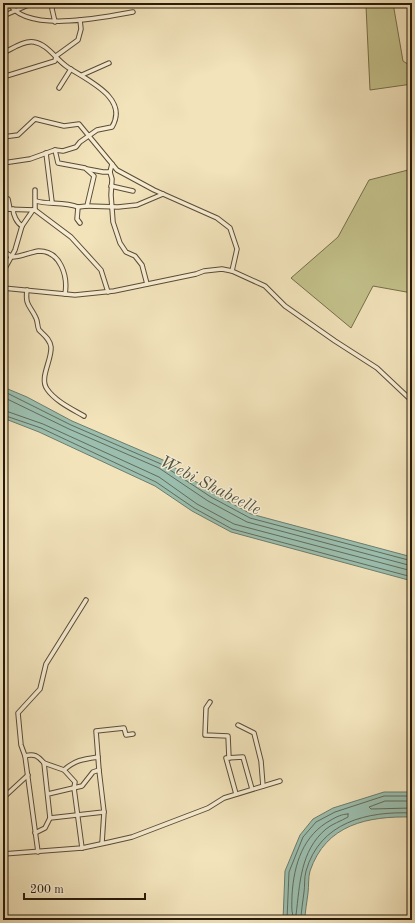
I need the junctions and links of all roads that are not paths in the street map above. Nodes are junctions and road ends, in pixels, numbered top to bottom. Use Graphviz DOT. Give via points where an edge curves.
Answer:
graph roads {
  1 [pos="9,3"];
  2 [pos="33,3"];
  3 [pos="53,3"];
  4 [pos="16,11"];
  5 [pos="133,12"];
  6 [pos="3,16"];
  7 [pos="80,20"];
  8 [pos="55,22"];
  9 [pos="3,53"];
  10 [pos="56,56"];
  11 [pos="109,62"];
  12 [pos="71,69"];
  13 [pos="82,75"];
  14 [pos="3,77"];
  15 [pos="59,88"];
  16 [pos="3,136"];
  17 [pos="89,137"];
  18 [pos="55,150"];
  19 [pos="46,153"];
  20 [pos="3,163"];
  21 [pos="112,164"];
  22 [pos="88,169"];
  23 [pos="110,172"];
  24 [pos="111,186"];
  25 [pos="35,190"];
  26 [pos="133,191"];
  27 [pos="164,194"];
  28 [pos="8,199"];
  29 [pos="36,201"];
  30 [pos="52,202"];
  31 [pos="87,206"];
  32 [pos="111,206"];
  33 [pos="78,207"];
  34 [pos="12,209"];
  35 [pos="3,210"];
  36 [pos="34,210"];
  37 [pos="80,223"];
  38 [pos="22,226"];
  39 [pos="4,249"];
  40 [pos="11,256"];
  41 [pos="232,271"];
  42 [pos="3,272"];
  43 [pos="147,284"];
  44 [pos="3,288"];
  45 [pos="27,290"];
  46 [pos="108,292"];
  47 [pos="65,294"];
  48 [pos="412,401"];
  49 [pos="84,416"];
  50 [pos="86,600"];
  51 [pos="210,702"];
  52 [pos="238,725"];
  53 [pos="133,734"];
  54 [pos="25,756"];
  55 [pos="98,757"];
  56 [pos="229,758"];
  57 [pos="44,763"];
  58 [pos="64,770"];
  59 [pos="99,770"];
  60 [pos="28,776"];
  61 [pos="280,781"];
  62 [pos="263,786"];
  63 [pos="74,788"];
  64 [pos="252,789"];
  65 [pos="48,794"];
  66 [pos="236,794"];
  67 [pos="3,798"];
  68 [pos="104,812"];
  69 [pos="78,815"];
  70 [pos="50,818"];
  71 [pos="35,833"];
  72 [pos="102,843"];
  73 [pos="82,848"];
  74 [pos="38,852"];
  75 [pos="3,854"];
  1 -- 4 [label="street"];
  2 -- 4 [label="street"];
  3 -- 8 [label="street"];
  4 -- 6 [label="street"];
  4 -- 8 [label="street"];
  5 -- 7 [label="street"];
  7 -- 8 [label="street"];
  7 -- 10 [label="street" via="78,40"];
  9 -- 10 [label="street" via="27,42 33,42"];
  10 -- 12 [label="street"];
  10 -- 14 [label="street" via="53,62"];
  11 -- 13 [label="street"];
  12 -- 13 [label="street"];
  12 -- 15 [label="street"];
  13 -- 17 [label="street" via="108,94 116,111 112,127 97,130"];
  16 -- 17 [label="street" via="18,134 35,119 64,126 79,124"];
  17 -- 18 [label="street" via="76,147 63,151"];
  17 -- 21 [label="street"];
  18 -- 19 [label="street"];
  18 -- 22 [label="street" via="58,163"];
  19 -- 20 [label="street" via="30,159"];
  19 -- 30 [label="street"];
  21 -- 23 [label="street"];
  21 -- 27 [label="street" via="117,170"];
  22 -- 23 [label="street"];
  22 -- 31 [label="street" via="94,176"];
  23 -- 24 [label="street"];
  24 -- 26 [label="street"];
  24 -- 32 [label="street"];
  25 -- 29 [label="street"];
  27 -- 32 [label="street" via="138,205"];
  27 -- 41 [label="street" via="217,218 230,228 237,249"];
  28 -- 34 [label="street"];
  29 -- 30 [label="street"];
  29 -- 36 [label="street"];
  30 -- 33 [label="street" via="69,203"];
  31 -- 32 [label="street"];
  31 -- 33 [label="street"];
  32 -- 43 [label="street" via="120,243 126,252 135,256 142,264"];
  33 -- 37 [label="street" via="77,219"];
  34 -- 35 [label="street"];
  34 -- 36 [label="street"];
  34 -- 38 [label="street" via="18,224"];
  36 -- 38 [label="street"];
  36 -- 46 [label="street" via="71,237 97,264"];
  38 -- 40 [label="street"];
  39 -- 40 [label="street"];
  40 -- 42 [label="street"];
  40 -- 47 [label="street" via="20,257 38,251 53,254 65,276"];
  41 -- 43 [label="street" via="204,270"];
  41 -- 48 [label="street" via="265,286 284,306 377,368"];
  43 -- 46 [label="street"];
  44 -- 45 [label="street"];
  45 -- 47 [label="street"];
  45 -- 49 [label="street" via="27,304 36,318 38,328 51,345 44,382 46,388 52,396"];
  46 -- 47 [label="street"];
  50 -- 54 [label="street" via="46,664 40,689 18,713 21,745"];
  51 -- 56 [label="street" via="206,708 206,735 228,736"];
  52 -- 62 [label="street" via="254,733 261,761"];
  53 -- 55 [label="street" via="126,735 124,728 96,731"];
  54 -- 57 [label="street" via="38,756"];
  54 -- 60 [label="street"];
  55 -- 58 [label="street" via="71,763"];
  55 -- 59 [label="street"];
  56 -- 64 [label="street" via="243,756"];
  56 -- 66 [label="street" via="226,758"];
  57 -- 58 [label="street"];
  57 -- 65 [label="street"];
  58 -- 63 [label="street" via="75,782"];
  59 -- 63 [label="street" via="93,772 82,786"];
  59 -- 68 [label="street"];
  60 -- 67 [label="street"];
  60 -- 71 [label="street"];
  61 -- 62 [label="street"];
  62 -- 64 [label="street"];
  63 -- 65 [label="street"];
  63 -- 69 [label="street"];
  64 -- 66 [label="street"];
  65 -- 70 [label="street"];
  66 -- 72 [label="street" via="208,808 132,837"];
  68 -- 69 [label="street"];
  68 -- 72 [label="street"];
  69 -- 70 [label="street"];
  69 -- 73 [label="street"];
  70 -- 71 [label="street" via="45,828"];
  71 -- 74 [label="street"];
  72 -- 73 [label="street"];
  73 -- 74 [label="street"];
  74 -- 75 [label="street"];
}
